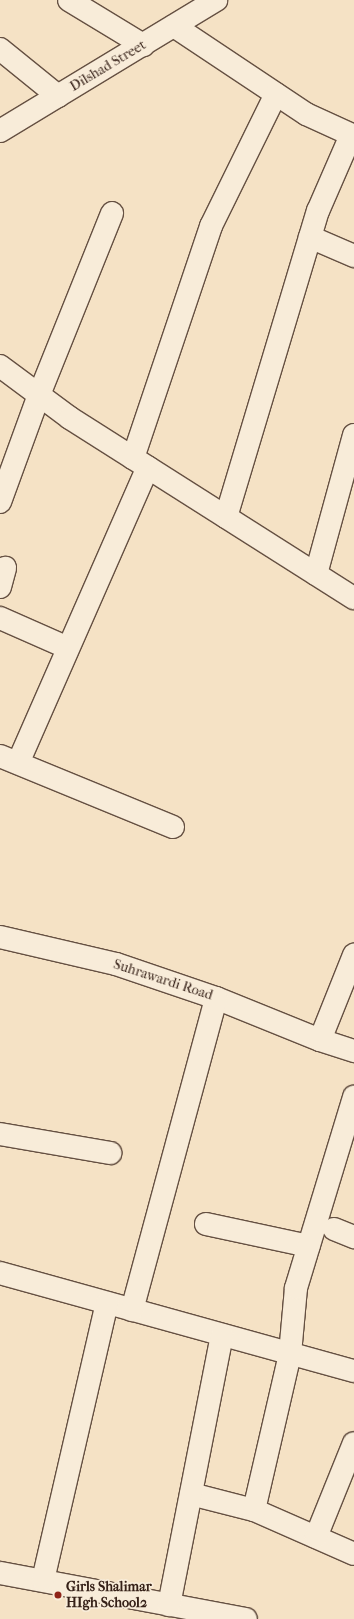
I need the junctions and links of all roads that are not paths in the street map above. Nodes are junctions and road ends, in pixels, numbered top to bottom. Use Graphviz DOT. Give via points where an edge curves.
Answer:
graph roads {
  1 [pos="68,0"];
  2 [pos="216,0"];
  3 [pos="174,26"];
  4 [pos="143,45"];
  5 [pos="0,49"];
  6 [pos="276,94"];
  7 [pos="58,96"];
  8 [pos="0,131"];
  9 [pos="353,135"];
  10 [pos="112,213"];
  11 [pos="310,236"];
  12 [pos="354,256"];
  13 [pos="0,366"];
  14 [pos="39,395"];
  15 [pos="354,435"];
  16 [pos="140,462"];
  17 [pos="0,502"];
  18 [pos="226,517"];
  19 [pos="316,574"];
  20 [pos="354,598"];
  21 [pos="0,618"];
  22 [pos="68,648"];
  23 [pos="9,759"];
  24 [pos="173,827"];
  25 [pos="0,937"];
  26 [pos="354,955"];
  27 [pos="216,998"];
  28 [pos="320,1040"];
  29 [pos="354,1051"];
  30 [pos="354,1097"];
  31 [pos="0,1134"];
  32 [pos="110,1153"];
  33 [pos="206,1224"];
  34 [pos="309,1246"];
  35 [pos="0,1275"];
  36 [pos="107,1303"];
  37 [pos="132,1310"];
  38 [pos="222,1335"];
  39 [pos="290,1354"];
  40 [pos="354,1372"];
  41 [pos="354,1442"];
  42 [pos="191,1494"];
  43 [pos="254,1510"];
  44 [pos="316,1537"];
  45 [pos="354,1554"];
  46 [pos="0,1573"];
  47 [pos="43,1580"];
  48 [pos="169,1605"];
  49 [pos="246,1619"];
  1 -- 4 [label="street"];
  2 -- 3 [label="street, Dilshad Street"];
  3 -- 4 [label="street, Dilshad Street"];
  3 -- 6 [label="street"];
  4 -- 7 [label="street, Dilshad Street"];
  5 -- 7 [label="street"];
  6 -- 9 [label="street" via="306,114"];
  6 -- 16 [label="street" via="211,226"];
  7 -- 8 [label="street, Dilshad Street"];
  9 -- 11 [label="street" via="318,211"];
  10 -- 14 [label="street"];
  11 -- 12 [label="street"];
  11 -- 18 [label="street"];
  13 -- 14 [label="street"];
  14 -- 16 [label="street" via="70,418"];
  14 -- 17 [label="street"];
  15 -- 19 [label="street"];
  16 -- 18 [label="street"];
  16 -- 22 [label="street"];
  18 -- 19 [label="street"];
  19 -- 20 [label="street"];
  21 -- 22 [label="street"];
  22 -- 23 [label="street"];
  23 -- 24 [label="street"];
  25 -- 27 [label="street, Suhrawardi Road" via="116,964"];
  26 -- 28 [label="street"];
  27 -- 28 [label="street, Suhrawardi Road"];
  27 -- 37 [label="street"];
  28 -- 29 [label="street, Suhrawardi Road"];
  30 -- 34 [label="street"];
  31 -- 32 [label="street"];
  33 -- 34 [label="street"];
  34 -- 39 [label="street" via="296,1288"];
  35 -- 36 [label="street"];
  36 -- 37 [label="street"];
  36 -- 47 [label="street"];
  37 -- 38 [label="street"];
  38 -- 39 [label="street"];
  38 -- 42 [label="street"];
  39 -- 40 [label="street"];
  39 -- 43 [label="street"];
  41 -- 44 [label="street"];
  42 -- 43 [label="street"];
  42 -- 48 [label="street"];
  43 -- 44 [label="street"];
  44 -- 45 [label="street"];
  46 -- 47 [label="street"];
  47 -- 48 [label="street"];
  48 -- 49 [label="street"];
}
